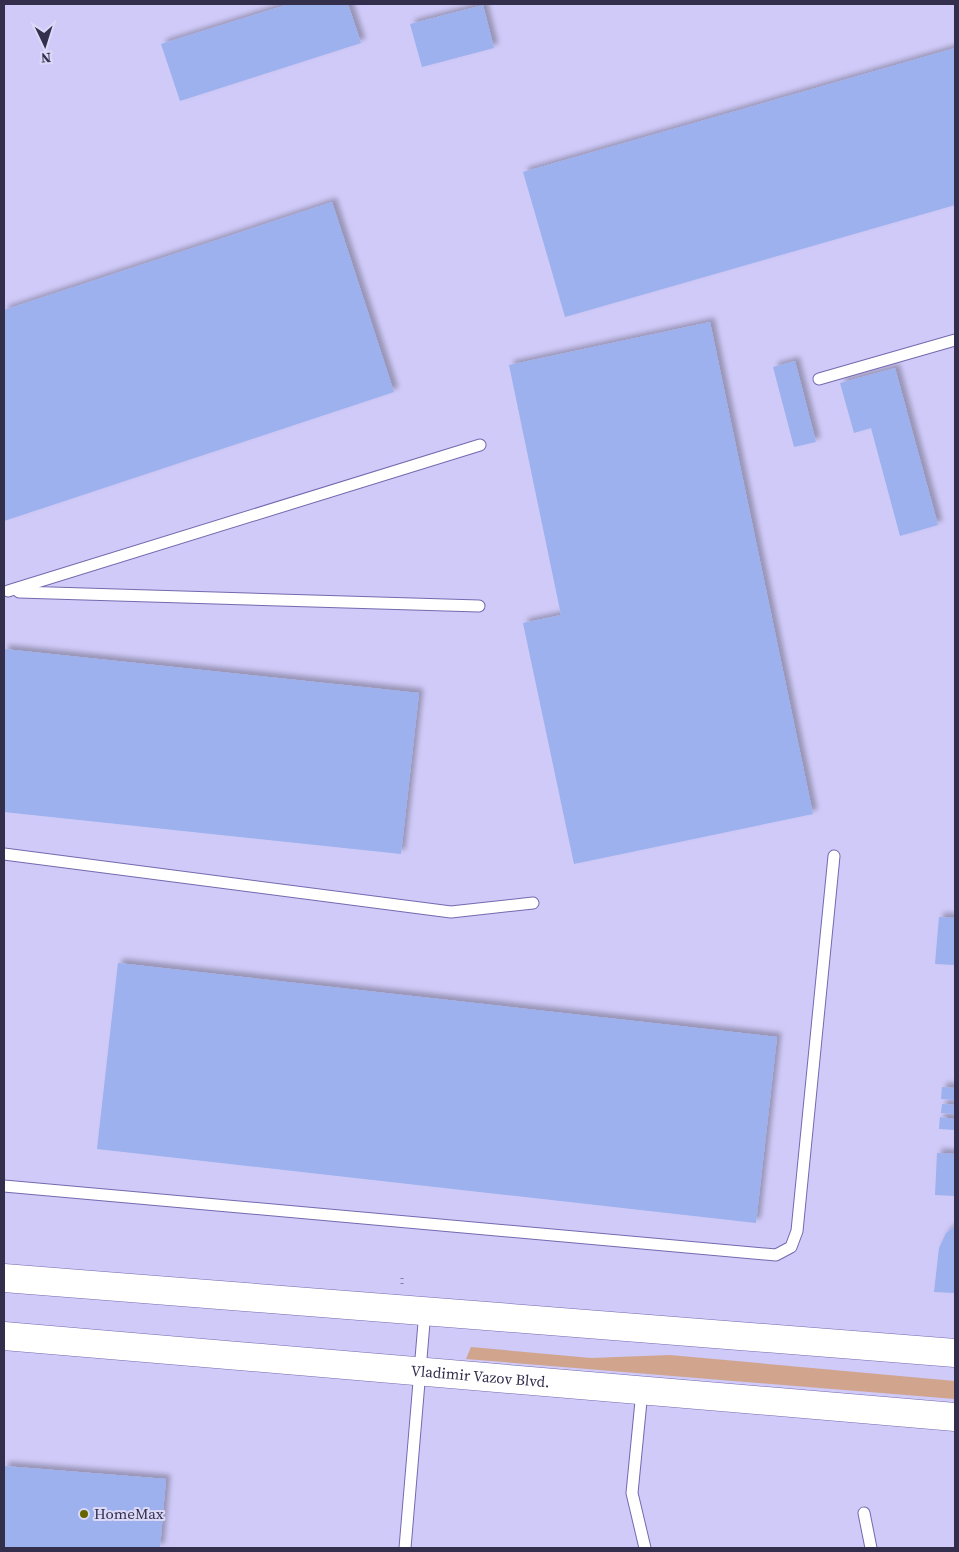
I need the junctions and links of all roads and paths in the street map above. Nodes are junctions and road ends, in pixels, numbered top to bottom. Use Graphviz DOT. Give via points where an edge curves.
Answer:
graph roads {
  1 [pos="955,340"];
  2 [pos="819,379"];
  3 [pos="480,445"];
  4 [pos="6,591"];
  5 [pos="479,606"];
  6 [pos="4,854"];
  7 [pos="834,856"];
  8 [pos="533,903"];
  9 [pos="4,1186"];
  10 [pos="4,1278"];
  11 [pos="425,1310"];
  12 [pos="4,1336"];
  13 [pos="955,1353"];
  14 [pos="420,1371"];
  15 [pos="642,1391"];
  16 [pos="955,1417"];
  17 [pos="864,1513"];
  18 [pos="405,1548"];
  19 [pos="645,1548"];
  20 [pos="871,1548"];
  1 -- 2 [label="lane"];
  3 -- 4 [label="lane"];
  4 -- 5 [label="lane"];
  6 -- 8 [label="lane" via="451,912"];
  7 -- 9 [label="lane" via="797,1231 790,1247 776,1255"];
  10 -- 11 [label="main road"];
  11 -- 13 [label="main road"];
  11 -- 14 [label="lane"];
  12 -- 14 [label="main road, Vladimir Vazov Blvd."];
  14 -- 15 [label="main road, Vladimir Vazov Blvd."];
  14 -- 18 [label="lane"];
  15 -- 16 [label="main road, Vladimir Vazov Blvd."];
  15 -- 19 [label="lane" via="632,1492"];
  17 -- 20 [label="lane"];
}
